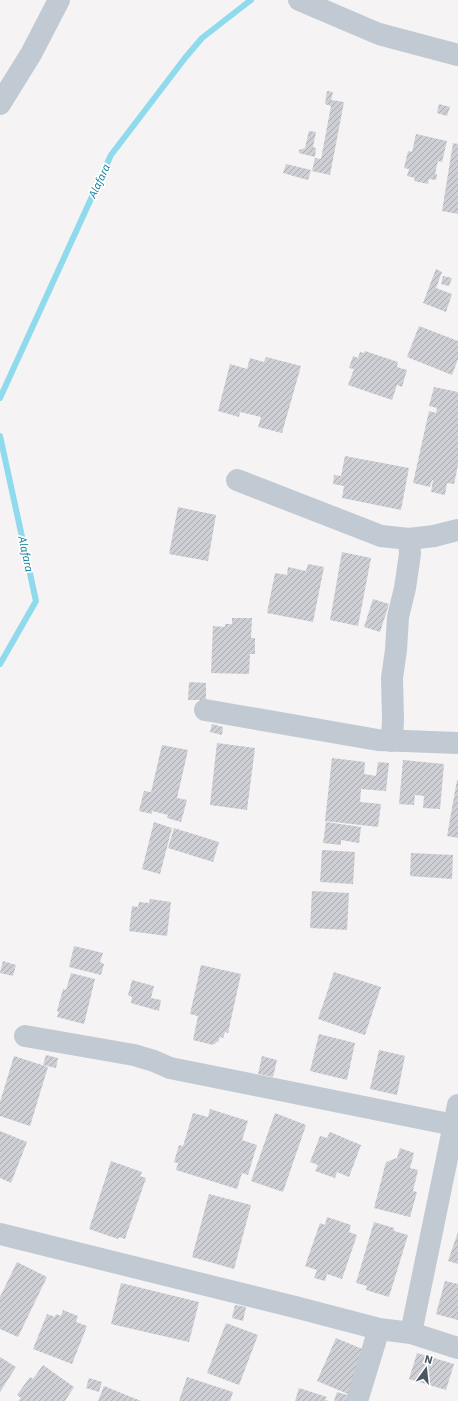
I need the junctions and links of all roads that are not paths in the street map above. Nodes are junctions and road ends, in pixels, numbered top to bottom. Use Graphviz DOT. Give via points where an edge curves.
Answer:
graph roads {
  1 [pos="59,0"];
  2 [pos="299,0"];
  3 [pos="458,55"];
  4 [pos="0,104"];
  5 [pos="237,480"];
  6 [pos="458,530"];
  7 [pos="409,539"];
  8 [pos="204,710"];
  9 [pos="392,741"];
  10 [pos="458,744"];
  11 [pos="25,1036"];
  12 [pos="456,1115"];
  13 [pos="0,1234"];
  14 [pos="379,1329"];
  15 [pos="411,1333"];
  16 [pos="458,1348"];
  17 [pos="357,1401"];
  1 -- 4 [label="street" via="31,54"];
  2 -- 3 [label="street" via="379,34"];
  5 -- 7 [label="street" via="381,536"];
  6 -- 7 [label="street"];
  7 -- 9 [label="street" via="406,588 398,617 392,678"];
  8 -- 9 [label="street"];
  9 -- 10 [label="street"];
  11 -- 12 [label="street" via="134,1055 154,1060 170,1068"];
  12 -- 15 [label="street"];
  13 -- 14 [label="street"];
  14 -- 15 [label="street"];
  14 -- 17 [label="street"];
  15 -- 16 [label="street"];
}
